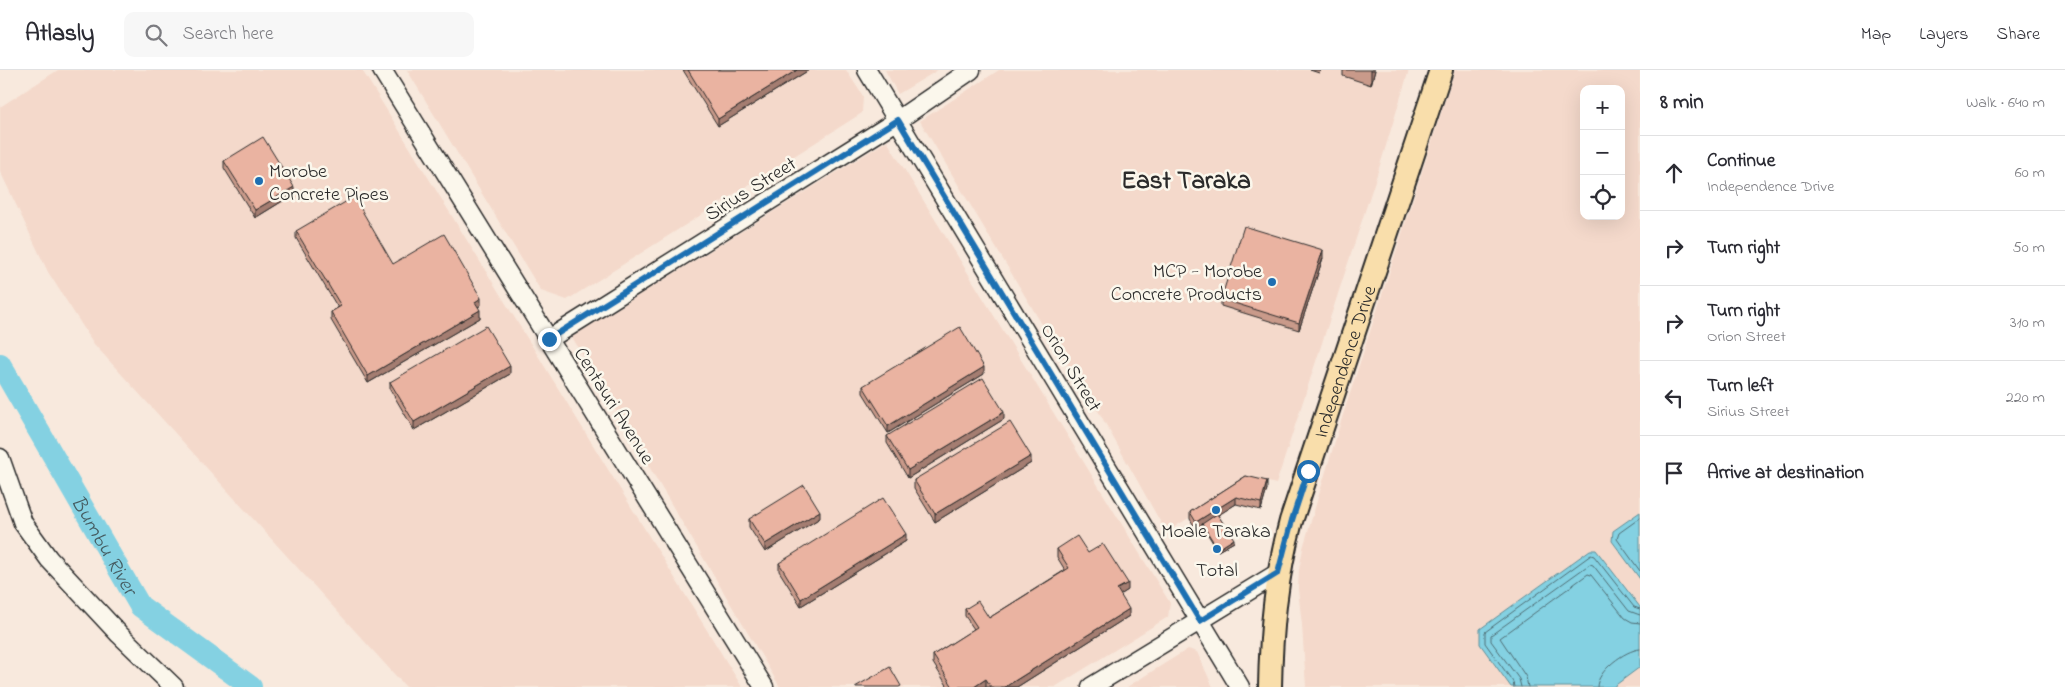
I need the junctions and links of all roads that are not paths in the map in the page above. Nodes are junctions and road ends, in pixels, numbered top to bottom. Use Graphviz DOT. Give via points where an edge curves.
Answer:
graph roads {
  1 [pos="382,70"];
  2 [pos="867,70"];
  3 [pos="970,70"];
  4 [pos="1441,70"];
  5 [pos="898,120"];
  6 [pos="549,339"];
  7 [pos="0,458"];
  8 [pos="1278,573"];
  9 [pos="1200,621"];
  10 [pos="174,687"];
  11 [pos="764,687"];
  12 [pos="1091,687"];
  13 [pos="1240,687"];
  14 [pos="1270,687"];
  1 -- 6 [label="street, Centauri Avenue"];
  2 -- 5 [label="street, Orion Street"];
  3 -- 5 [label="street, Sirius Street"];
  4 -- 8 [label="main road, Independence Drive" via="1294,512"];
  5 -- 6 [label="street, Sirius Street"];
  5 -- 9 [label="street, Orion Street"];
  6 -- 11 [label="street, Centauri Avenue"];
  7 -- 10 [label="street" via="23,523 49,559"];
  8 -- 9 [label="street"];
  8 -- 14 [label="main road, Independence Drive"];
  9 -- 12 [label="street"];
  9 -- 13 [label="street, Orion Street"];
}
